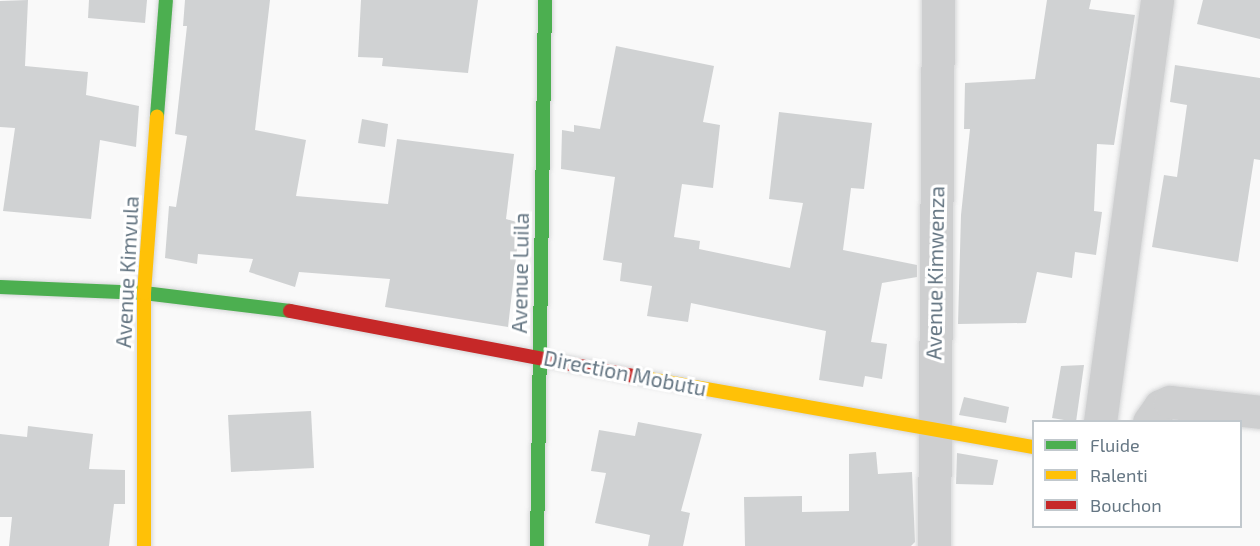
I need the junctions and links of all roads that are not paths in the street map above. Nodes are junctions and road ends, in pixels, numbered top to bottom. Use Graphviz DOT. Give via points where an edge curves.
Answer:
graph roads {
  1 [pos="166,0"];
  2 [pos="545,0"];
  3 [pos="939,0"];
  4 [pos="1157,0"];
  5 [pos="0,287"];
  6 [pos="144,293"];
  7 [pos="540,355"];
  8 [pos="1260,412"];
  9 [pos="1100,420"];
  10 [pos="1150,420"];
  11 [pos="934,430"];
  12 [pos="1032,447"];
  13 [pos="144,546"];
  14 [pos="537,546"];
  15 [pos="934,546"];
  1 -- 6 [label="street, Avenue Kimvula"];
  2 -- 7 [label="street, Avenue Luila"];
  3 -- 11 [label="street, Avenue Kimwenza"];
  4 -- 9 [label="street"];
  5 -- 6 [label="street, Direction Mobutu"];
  6 -- 7 [label="street, Direction Mobutu" via="345,318"];
  6 -- 13 [label="street, Avenue Kimvula"];
  7 -- 11 [label="street, Direction Mobutu"];
  7 -- 14 [label="street, Avenue Luila"];
  8 -- 10 [label="street" via="1170,402 1160,406"];
  11 -- 12 [label="street, Direction Mobutu"];
  11 -- 15 [label="street, Avenue Kimwenza"];
}
